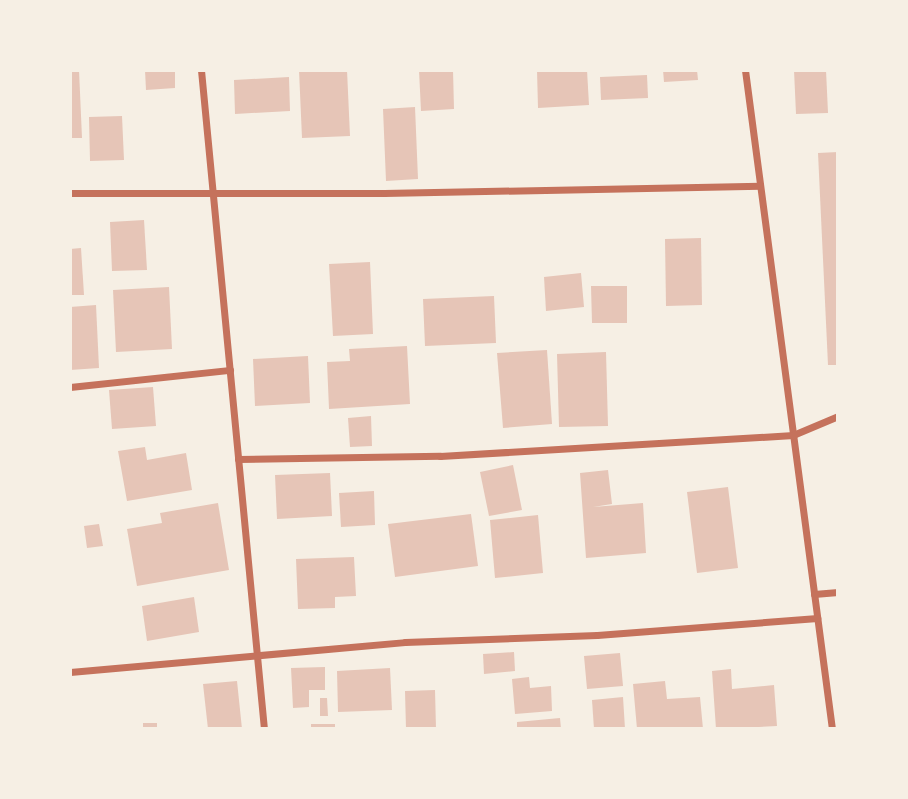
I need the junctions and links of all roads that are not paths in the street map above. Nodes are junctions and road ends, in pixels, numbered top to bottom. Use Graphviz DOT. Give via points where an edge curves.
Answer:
graph roads {
  1 [pos="201,70"];
  2 [pos="745,70"];
  3 [pos="760,186"];
  4 [pos="70,192"];
  5 [pos="212,193"];
  6 [pos="230,370"];
  7 [pos="70,387"];
  8 [pos="838,416"];
  9 [pos="793,435"];
  10 [pos="238,459"];
  11 [pos="838,592"];
  12 [pos="814,594"];
  13 [pos="817,618"];
  14 [pos="257,655"];
  15 [pos="70,672"];
  16 [pos="264,729"];
  17 [pos="832,729"];
  1 -- 5 [label="street"];
  2 -- 3 [label="street"];
  3 -- 5 [label="street"];
  3 -- 9 [label="street"];
  4 -- 5 [label="street"];
  5 -- 6 [label="street"];
  6 -- 7 [label="street"];
  6 -- 10 [label="street"];
  8 -- 9 [label="street"];
  9 -- 10 [label="street" via="440,456"];
  9 -- 12 [label="street"];
  10 -- 14 [label="street"];
  11 -- 12 [label="street"];
  12 -- 13 [label="street"];
  13 -- 14 [label="street"];
  13 -- 17 [label="street"];
  14 -- 15 [label="street"];
  14 -- 16 [label="street"];
}
